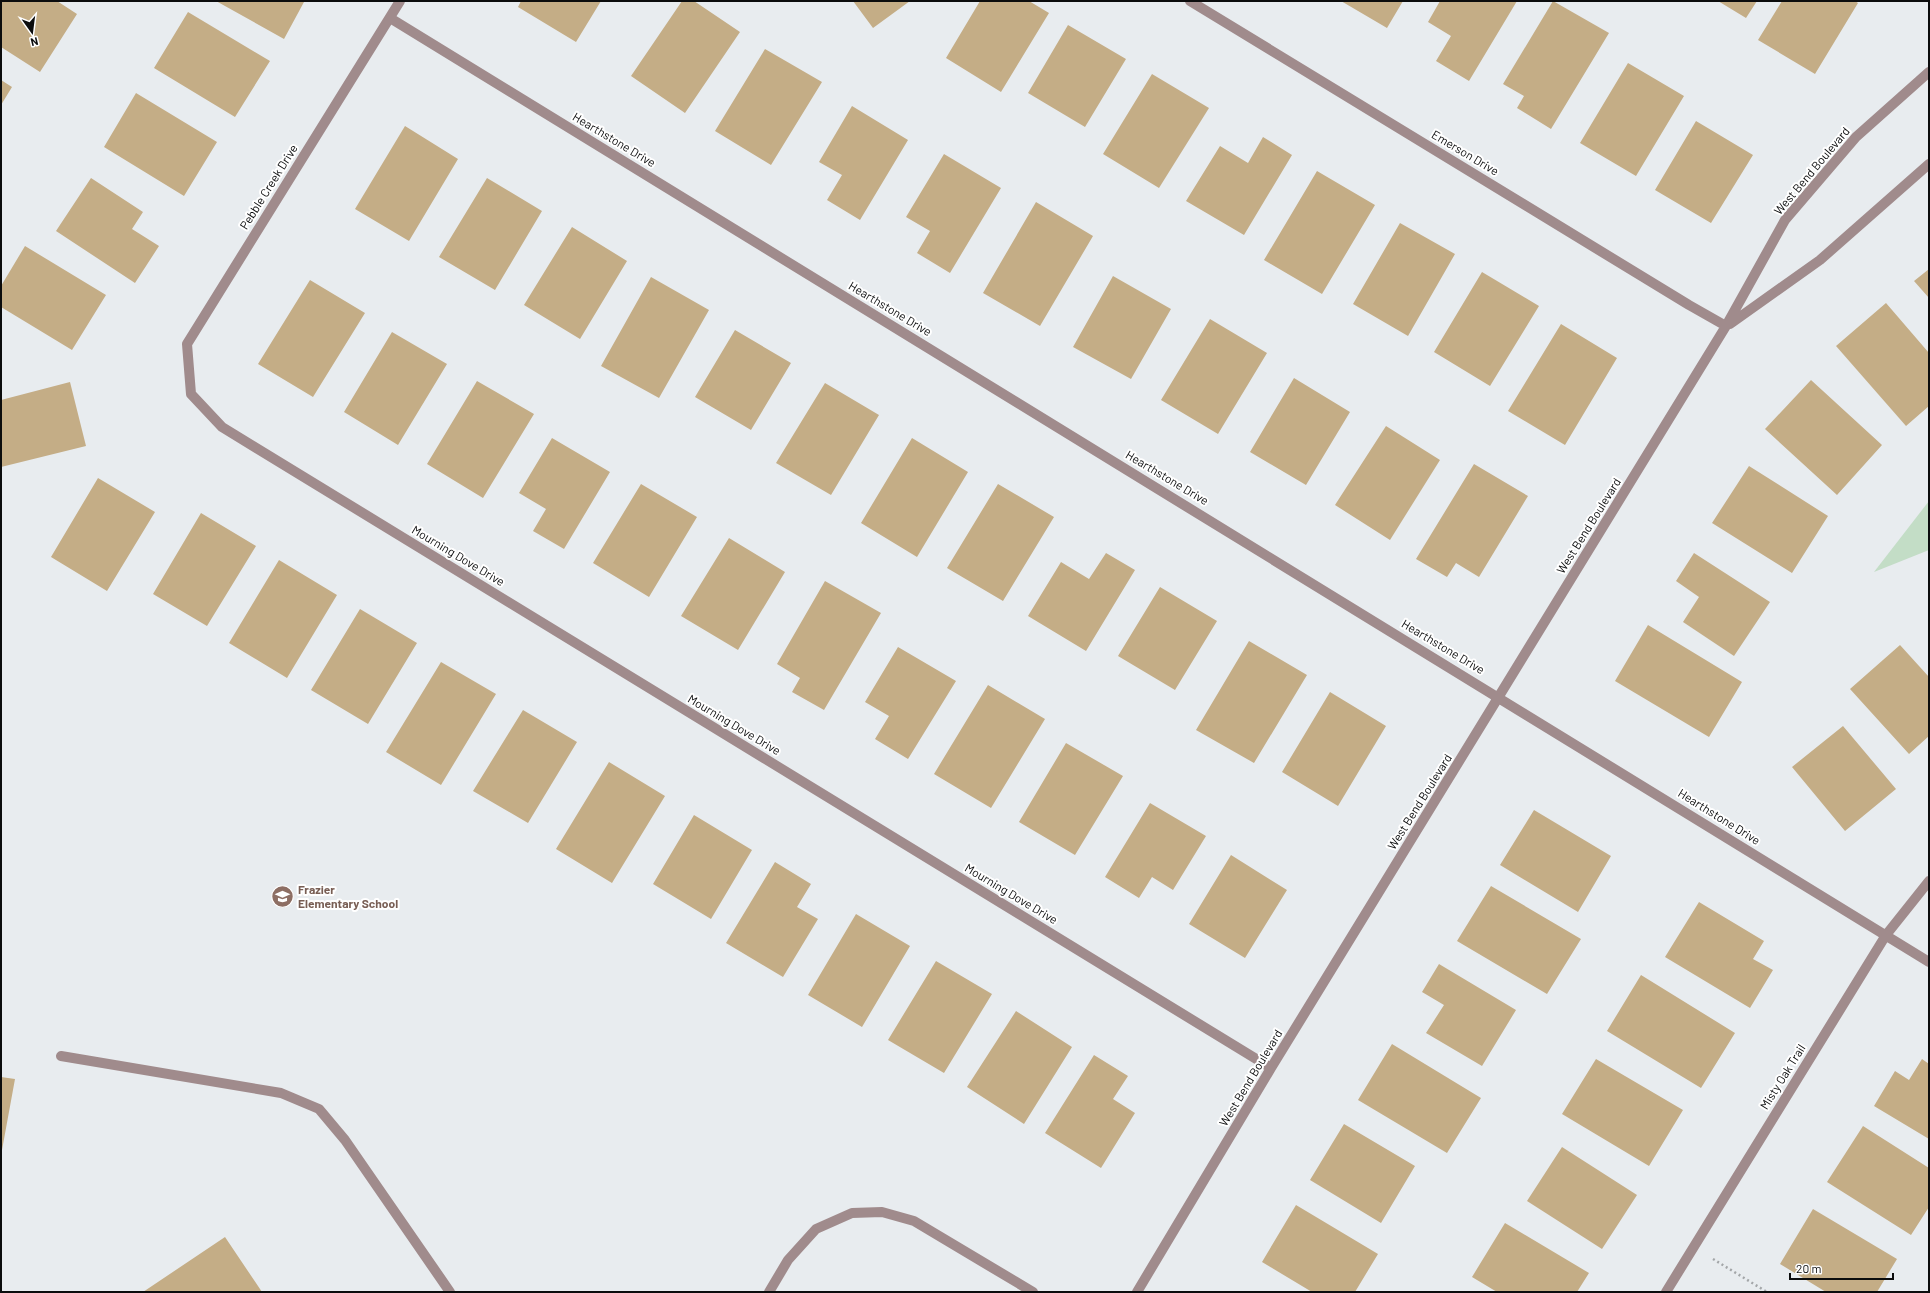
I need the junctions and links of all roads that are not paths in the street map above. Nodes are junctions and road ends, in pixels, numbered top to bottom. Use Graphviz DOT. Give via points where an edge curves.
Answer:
graph roads {
  1 [pos="400,1"];
  2 [pos="1190,1"];
  3 [pos="390,18"];
  4 [pos="1929,72"];
  5 [pos="1929,164"];
  6 [pos="1726,326"];
  7 [pos="190,394"];
  8 [pos="1499,697"];
  9 [pos="1929,881"];
  10 [pos="1886,935"];
  11 [pos="1929,962"];
  12 [pos="61,1056"];
  13 [pos="1272,1068"];
  14 [pos="450,1292"];
  15 [pos="769,1292"];
  16 [pos="1032,1292"];
  17 [pos="1137,1292"];
  18 [pos="1666,1292"];
  1 -- 3 [label="street, Pebble Creek Drive"];
  2 -- 6 [label="street, Emerson Drive"];
  3 -- 7 [label="street, Pebble Creek Drive" via="187,344"];
  3 -- 8 [label="street, Hearthstone Drive"];
  4 -- 6 [label="street, West Bend Boulevard" via="1856,136 1785,220"];
  5 -- 6 [label="street, West Bend Boulevard" via="1820,260"];
  6 -- 8 [label="street, West Bend Boulevard"];
  7 -- 13 [label="street, Mourning Dove Drive" via="228,431"];
  8 -- 10 [label="street, Hearthstone Drive"];
  8 -- 13 [label="street, West Bend Boulevard"];
  9 -- 10 [label="street, Misty Oak Trail"];
  10 -- 11 [label="street, Hearthstone Drive"];
  10 -- 18 [label="street, Misty Oak Trail"];
  12 -- 14 [label="street" via="281,1094 319,1109 345,1140"];
  13 -- 17 [label="street, West Bend Boulevard"];
  15 -- 16 [label="street" via="788,1260 816,1230 852,1213 882,1212 914,1221"];
}
